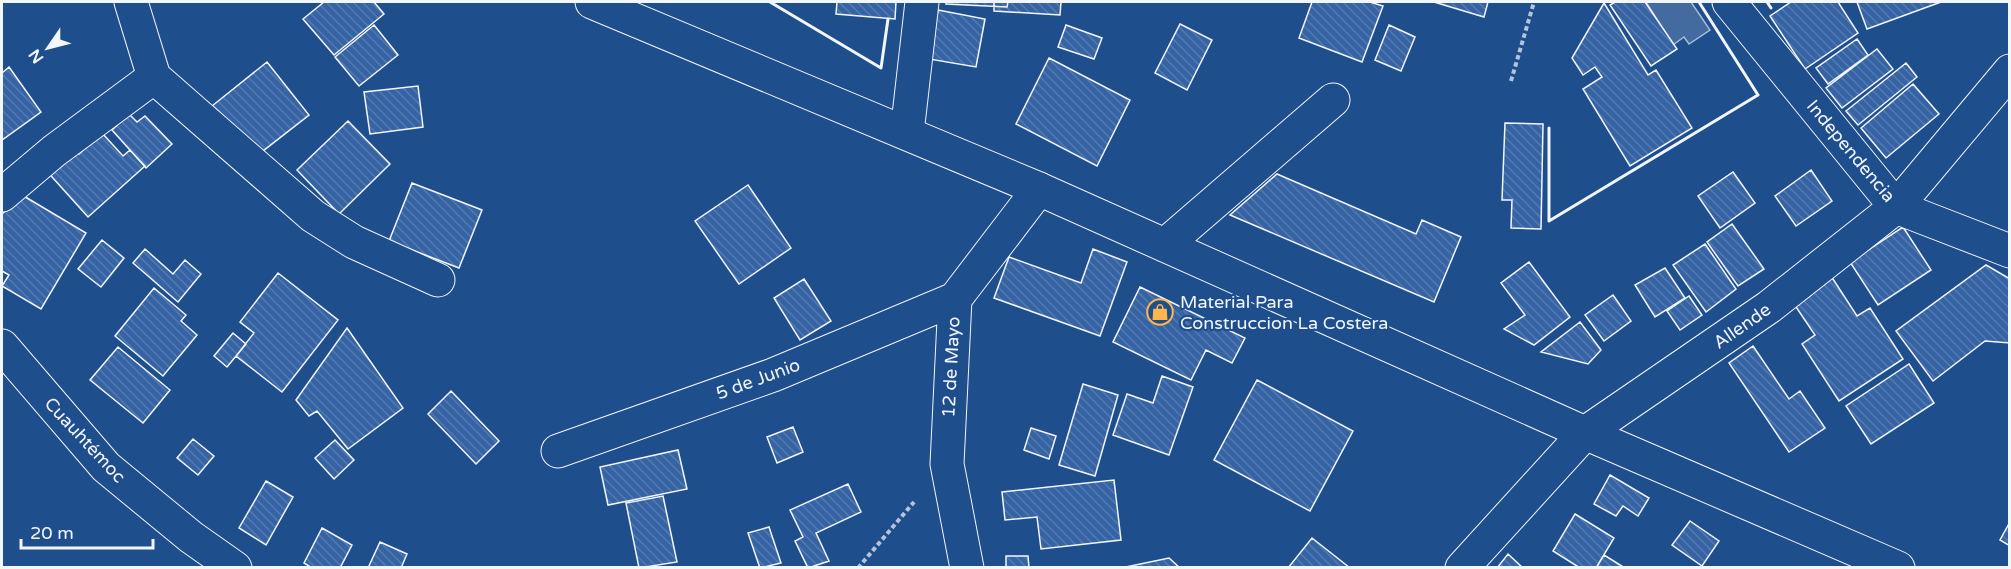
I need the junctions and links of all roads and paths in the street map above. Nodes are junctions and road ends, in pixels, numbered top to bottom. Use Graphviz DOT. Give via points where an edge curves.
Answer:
graph roads {
  1 [pos="131,2"];
  2 [pos="592,2"];
  3 [pos="922,2"];
  4 [pos="1534,2"];
  5 [pos="1729,2"];
  6 [pos="2010,71"];
  7 [pos="154,77"];
  8 [pos="1511,81"];
  9 [pos="1333,100"];
  10 [pos="907,133"];
  11 [pos="1039,189"];
  12 [pos="2,195"];
  13 [pos="1896,207"];
  14 [pos="1165,245"];
  15 [pos="2010,250"];
  16 [pos="438,280"];
  17 [pos="955,300"];
  18 [pos="2,346"];
  19 [pos="1585,433"];
  20 [pos="558,451"];
  21 [pos="946,464"];
  22 [pos="235,567"];
  23 [pos="858,567"];
  24 [pos="967,567"];
  25 [pos="1462,567"];
  26 [pos="1898,567"];
  1 -- 7 [label="main road"];
  2 -- 10 [label="main road"];
  3 -- 10 [label="main road"];
  4 -- 8 [label="path"];
  5 -- 13 [label="main road, Independencia"];
  6 -- 13 [label="main road, Allende"];
  7 -- 12 [label="main road"];
  7 -- 16 [label="main road" via="313,216 354,242"];
  9 -- 14 [label="main road"];
  10 -- 11 [label="main road"];
  11 -- 14 [label="main road"];
  11 -- 17 [label="main road, 12 de Mayo"];
  13 -- 15 [label="main road, Independencia"];
  13 -- 19 [label="main road, Allende" via="1769,307"];
  14 -- 19 [label="main road"];
  17 -- 20 [label="main road, 5 de Junio" via="772,375"];
  17 -- 21 [label="main road, 12 de Mayo"];
  18 -- 22 [label="main road, Cuauhtémoc" via="106,467 191,537"];
  19 -- 25 [label="main road, Allende"];
  19 -- 26 [label="main road"];
  21 -- 23 [label="path"];
  21 -- 24 [label="main road, 12 de Mayo"];
}
